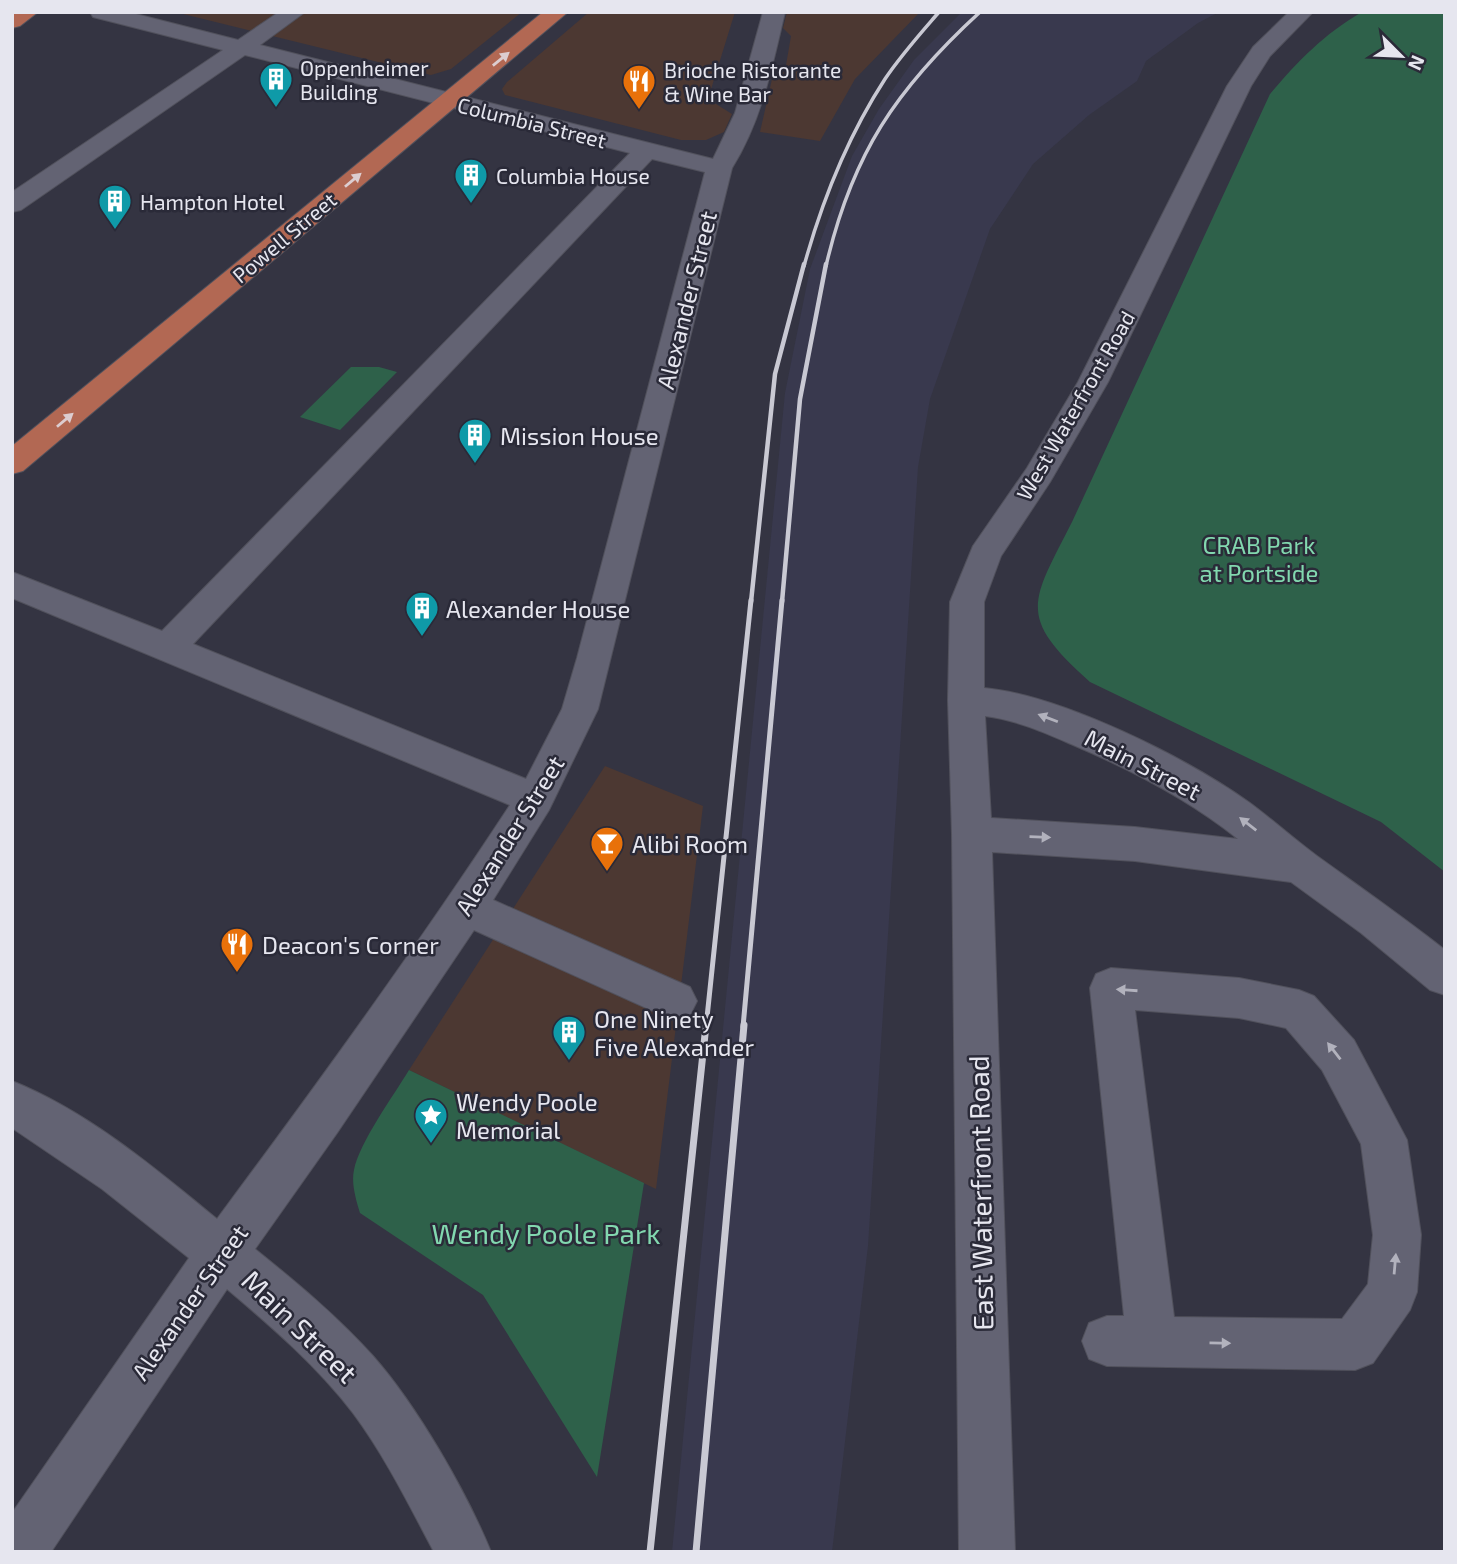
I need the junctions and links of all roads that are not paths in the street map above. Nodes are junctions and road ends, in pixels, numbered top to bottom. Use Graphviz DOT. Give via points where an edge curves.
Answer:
graph roads {
  1 [pos="27,12"];
  2 [pos="101,12"];
  3 [pos="294,12"];
  4 [pos="557,12"];
  5 [pos="774,12"];
  6 [pos="1302,12"];
  7 [pos="12,21"];
  8 [pos="241,48"];
  9 [pos="447,102"];
  10 [pos="647,150"];
  11 [pos="719,168"];
  12 [pos="12,204"];
  13 [pos="12,463"];
  14 [pos="12,584"];
  15 [pos="167,648"];
  16 [pos="966,700"];
  17 [pos="535,799"];
  18 [pos="972,834"];
  19 [pos="1301,867"];
  20 [pos="466,907"];
  21 [pos="1445,976"];
  22 [pos="675,1001"];
  23 [pos="12,1103"];
  24 [pos="222,1253"];
  25 [pos="1130,1342"];
  26 [pos="18,1552"];
  27 [pos="464,1552"];
  28 [pos="987,1552"];
  1 -- 7 [label="main road"];
  2 -- 8 [label="street, Columbia Street"];
  3 -- 8 [label="street"];
  9 -- 4 [label="main road, Powell Street, one-way"];
  5 -- 11 [label="street, Alexander Street" via="749,110 735,146"];
  6 -- 16 [label="street, West Waterfront Road" via="1261,52 1239,86 1093,382 985,554 968,602"];
  8 -- 9 [label="street, Columbia Street"];
  8 -- 12 [label="street"];
  9 -- 10 [label="street, Columbia Street"];
  13 -- 9 [label="main road, Powell Street, one-way"];
  10 -- 11 [label="street, Columbia Street"];
  10 -- 15 [label="street"];
  11 -- 17 [label="street, Alexander Street" via="595,658 575,720"];
  14 -- 15 [label="street"];
  15 -- 17 [label="street"];
  16 -- 18 [label="street, West Waterfront Road"];
  19 -- 16 [label="street, Main Street, one-way" via="1235,814 1122,748 1004,704"];
  17 -- 20 [label="street, Alexander Street"];
  18 -- 19 [label="street, Main Street, one-way" via="1147,843"];
  18 -- 28 [label="street, East Waterfront Road"];
  19 -- 21 [label="street, Main Street"];
  20 -- 22 [label="street"];
  20 -- 24 [label="street, Alexander Street"];
  23 -- 24 [label="street, Main Street" via="68,1135"];
  24 -- 26 [label="street, Alexander Street"];
  24 -- 27 [label="street, Main Street" via="302,1320 358,1377 405,1446"];
  25 -- 25 [label="street, one-way" via="1354,1345 1392,1292 1397,1235 1384,1140 1338,1055 1299,1010 1239,998 1111,988"];
}
